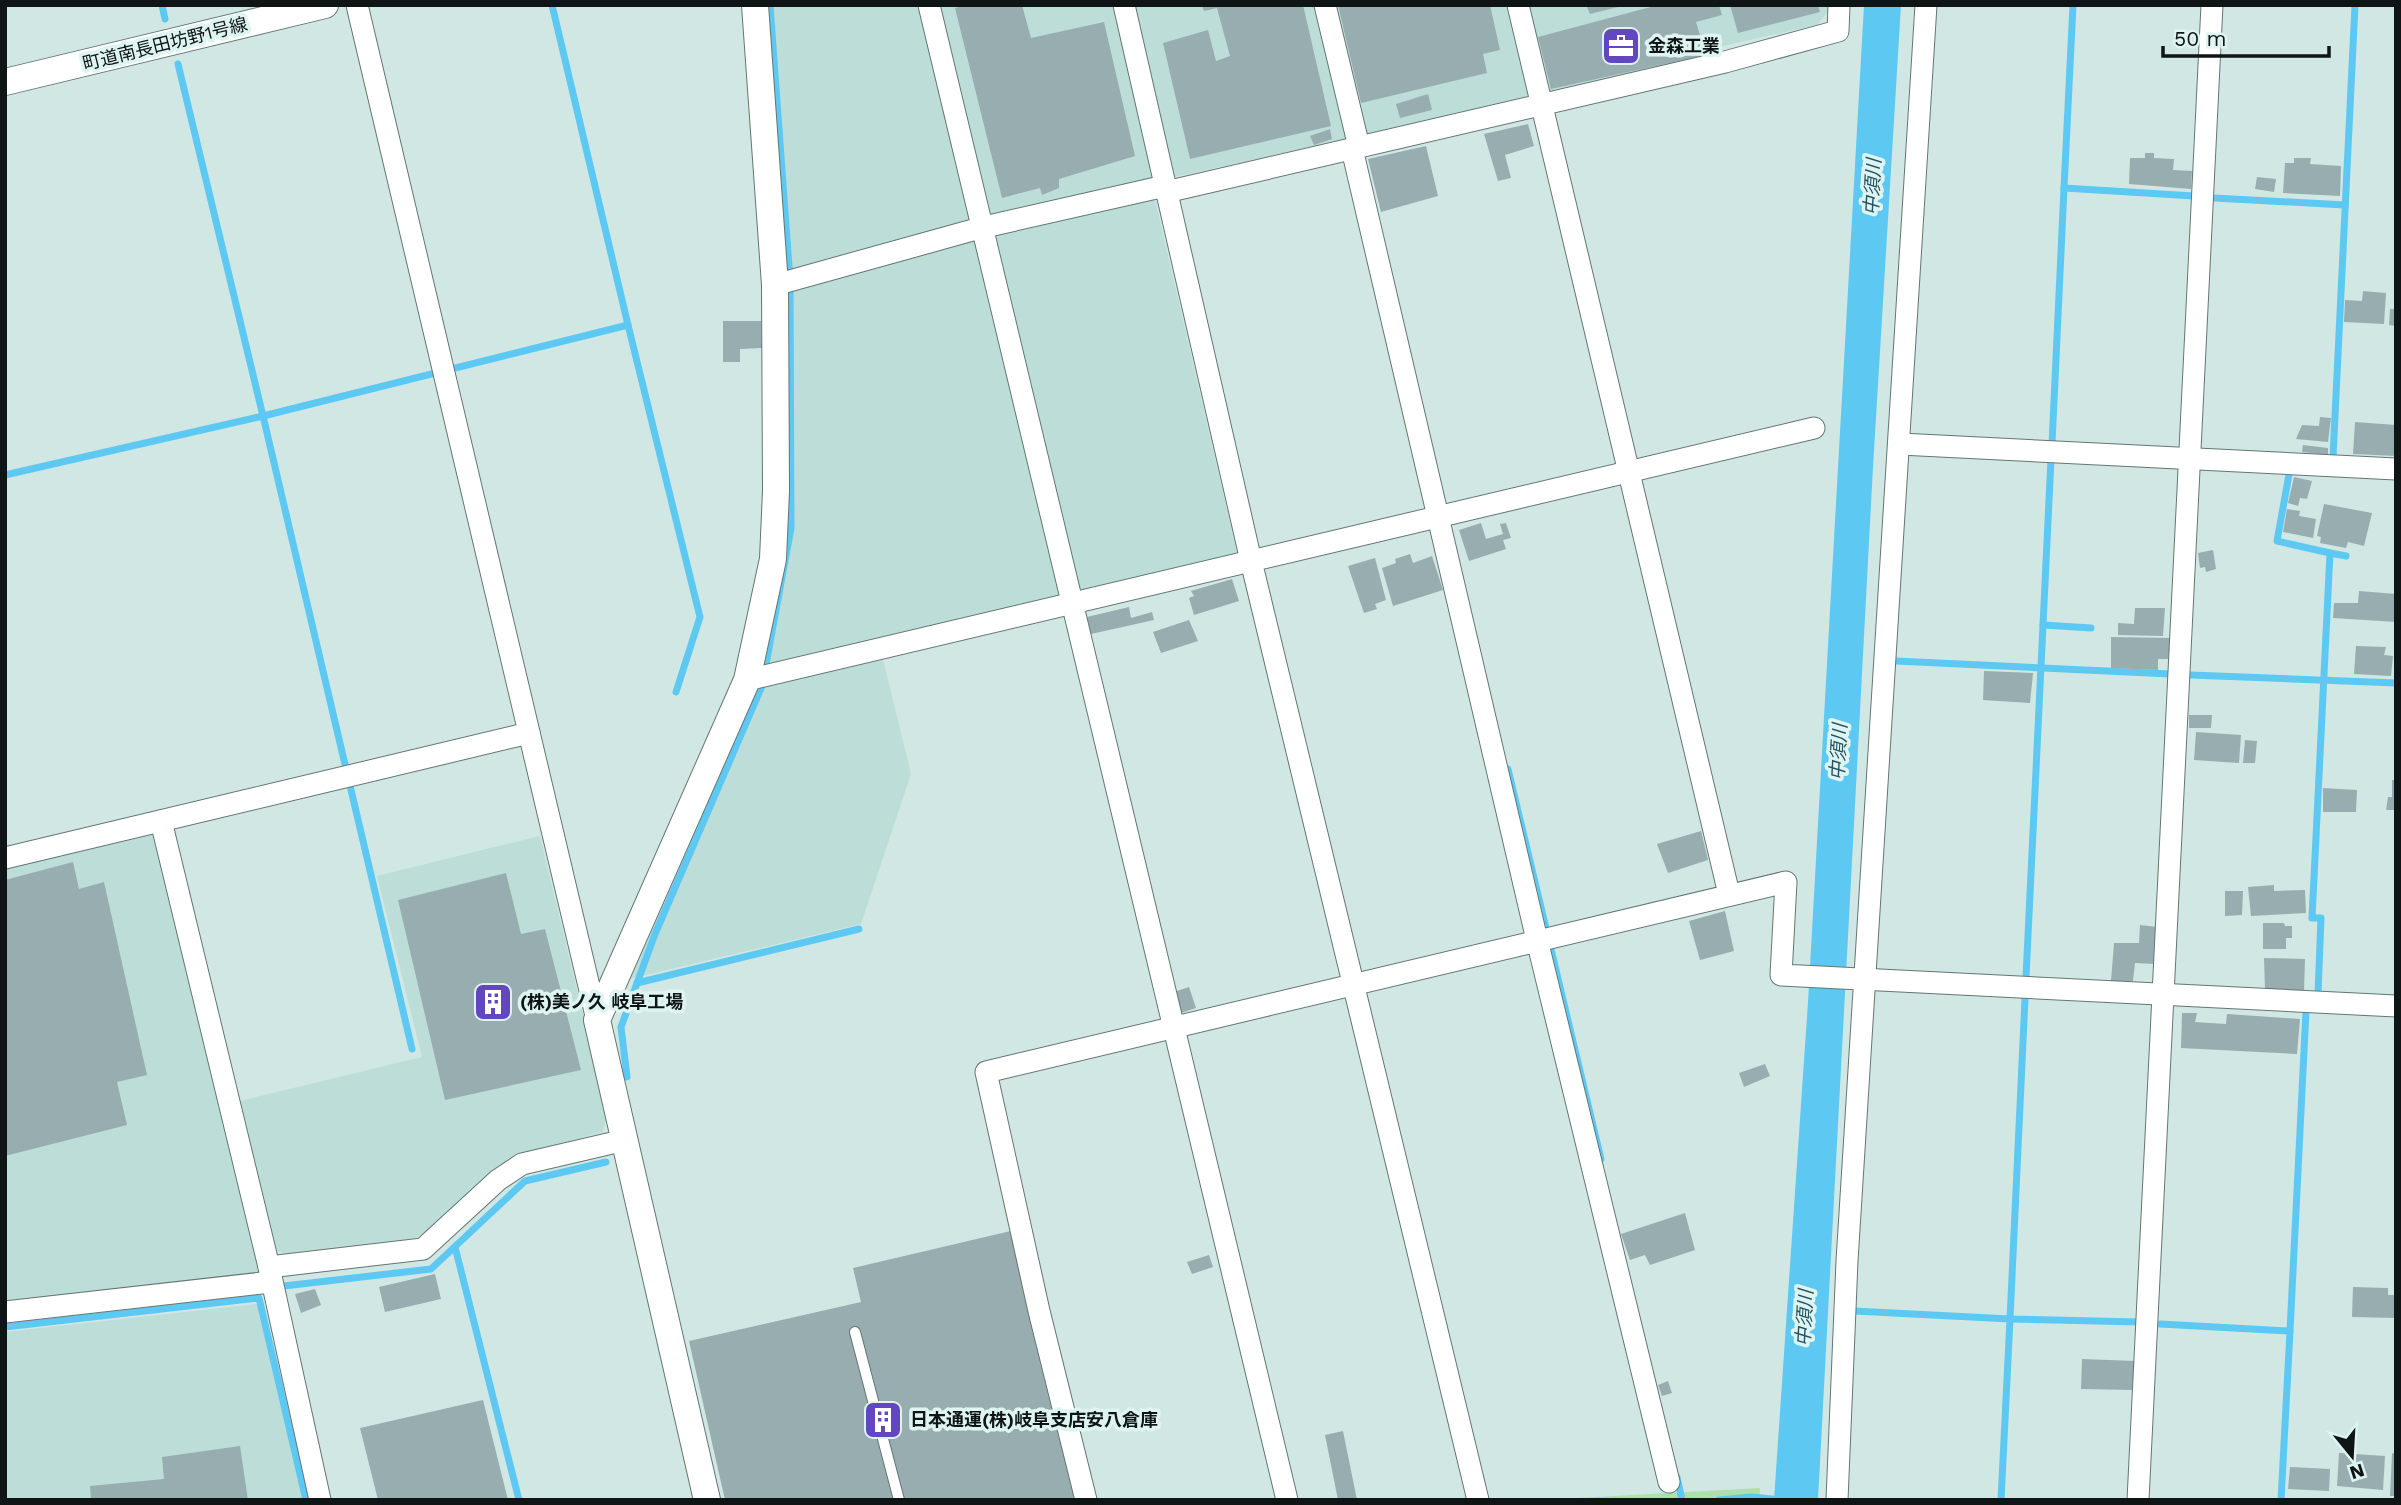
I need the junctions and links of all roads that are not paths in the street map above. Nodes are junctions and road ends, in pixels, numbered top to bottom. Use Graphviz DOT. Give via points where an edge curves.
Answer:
graph roads {
  1 [pos="326,5"];
  2 [pos="357,5"];
  3 [pos="755,5"];
  4 [pos="929,5"];
  5 [pos="1124,5"];
  6 [pos="1325,5"];
  7 [pos="1518,5"];
  8 [pos="1839,5"];
  9 [pos="1926,5"];
  10 [pos="2212,5"];
  11 [pos="5,82"];
  12 [pos="1541,104"];
  13 [pos="1356,148"];
  14 [pos="1166,189"];
  15 [pos="980,228"];
  16 [pos="775,285"];
  17 [pos="1814,428"];
  18 [pos="1900,444"];
  19 [pos="2192,457"];
  20 [pos="2396,469"];
  21 [pos="1628,473"];
  22 [pos="1439,519"];
  23 [pos="1251,561"];
  24 [pos="1071,605"];
  25 [pos="747,680"];
  26 [pos="529,733"];
  27 [pos="161,821"];
  28 [pos="5,859"];
  29 [pos="1729,894"];
  30 [pos="1537,940"];
  31 [pos="1859,978"];
  32 [pos="1354,985"];
  33 [pos="2165,993"];
  34 [pos="2396,1006"];
  35 [pos="597,1020"];
  36 [pos="1174,1027"];
  37 [pos="625,1140"];
  38 [pos="270,1275"];
  39 [pos="5,1312"];
  40 [pos="855,1332"];
  41 [pos="1669,1482"];
  42 [pos="320,1500"];
  43 [pos="707,1500"];
  44 [pos="900,1500"];
  45 [pos="1086,1500"];
  46 [pos="1287,1500"];
  47 [pos="1478,1500"];
  48 [pos="1837,1500"];
  49 [pos="2138,1500"];
  1 -- 11 [label="street, 町道南長田坊野1号線"];
  2 -- 26 [label="street"];
  3 -- 16 [label="street"];
  4 -- 15 [label="street"];
  5 -- 14 [label="street"];
  6 -- 13 [label="street"];
  7 -- 12 [label="street"];
  8 -- 12 [label="street" via="1838,31"];
  9 -- 18 [label="street"];
  10 -- 19 [label="street"];
  12 -- 13 [label="street"];
  12 -- 21 [label="street"];
  13 -- 14 [label="street"];
  13 -- 22 [label="street"];
  14 -- 15 [label="street"];
  14 -- 23 [label="street"];
  15 -- 16 [label="street"];
  15 -- 24 [label="street"];
  16 -- 25 [label="street" via="773,559"];
  17 -- 21 [label="street"];
  18 -- 19 [label="street"];
  18 -- 31 [label="street"];
  19 -- 20 [label="street"];
  19 -- 33 [label="street"];
  21 -- 22 [label="street"];
  21 -- 29 [label="street"];
  22 -- 23 [label="street"];
  22 -- 30 [label="street"];
  23 -- 24 [label="street"];
  23 -- 32 [label="street"];
  24 -- 25 [label="street"];
  24 -- 36 [label="street"];
  25 -- 35 [label="street"];
  26 -- 27 [label="street"];
  26 -- 35 [label="street"];
  27 -- 28 [label="street"];
  27 -- 38 [label="street"];
  29 -- 30 [label="street"];
  29 -- 31 [label="street" via="1786,882 1781,975"];
  30 -- 32 [label="street"];
  30 -- 41 [label="street"];
  31 -- 33 [label="street"];
  31 -- 48 [label="street"];
  32 -- 36 [label="street"];
  32 -- 47 [label="street"];
  33 -- 34 [label="street"];
  33 -- 49 [label="street"];
  35 -- 37 [label="street"];
  36 -- 45 [label="street" via="986,1072"];
  36 -- 46 [label="street"];
  37 -- 38 [label="street" via="523,1164 423,1249"];
  37 -- 43 [label="street"];
  38 -- 39 [label="street"];
  38 -- 42 [label="street"];
  40 -- 44 [label="lane"];
}
